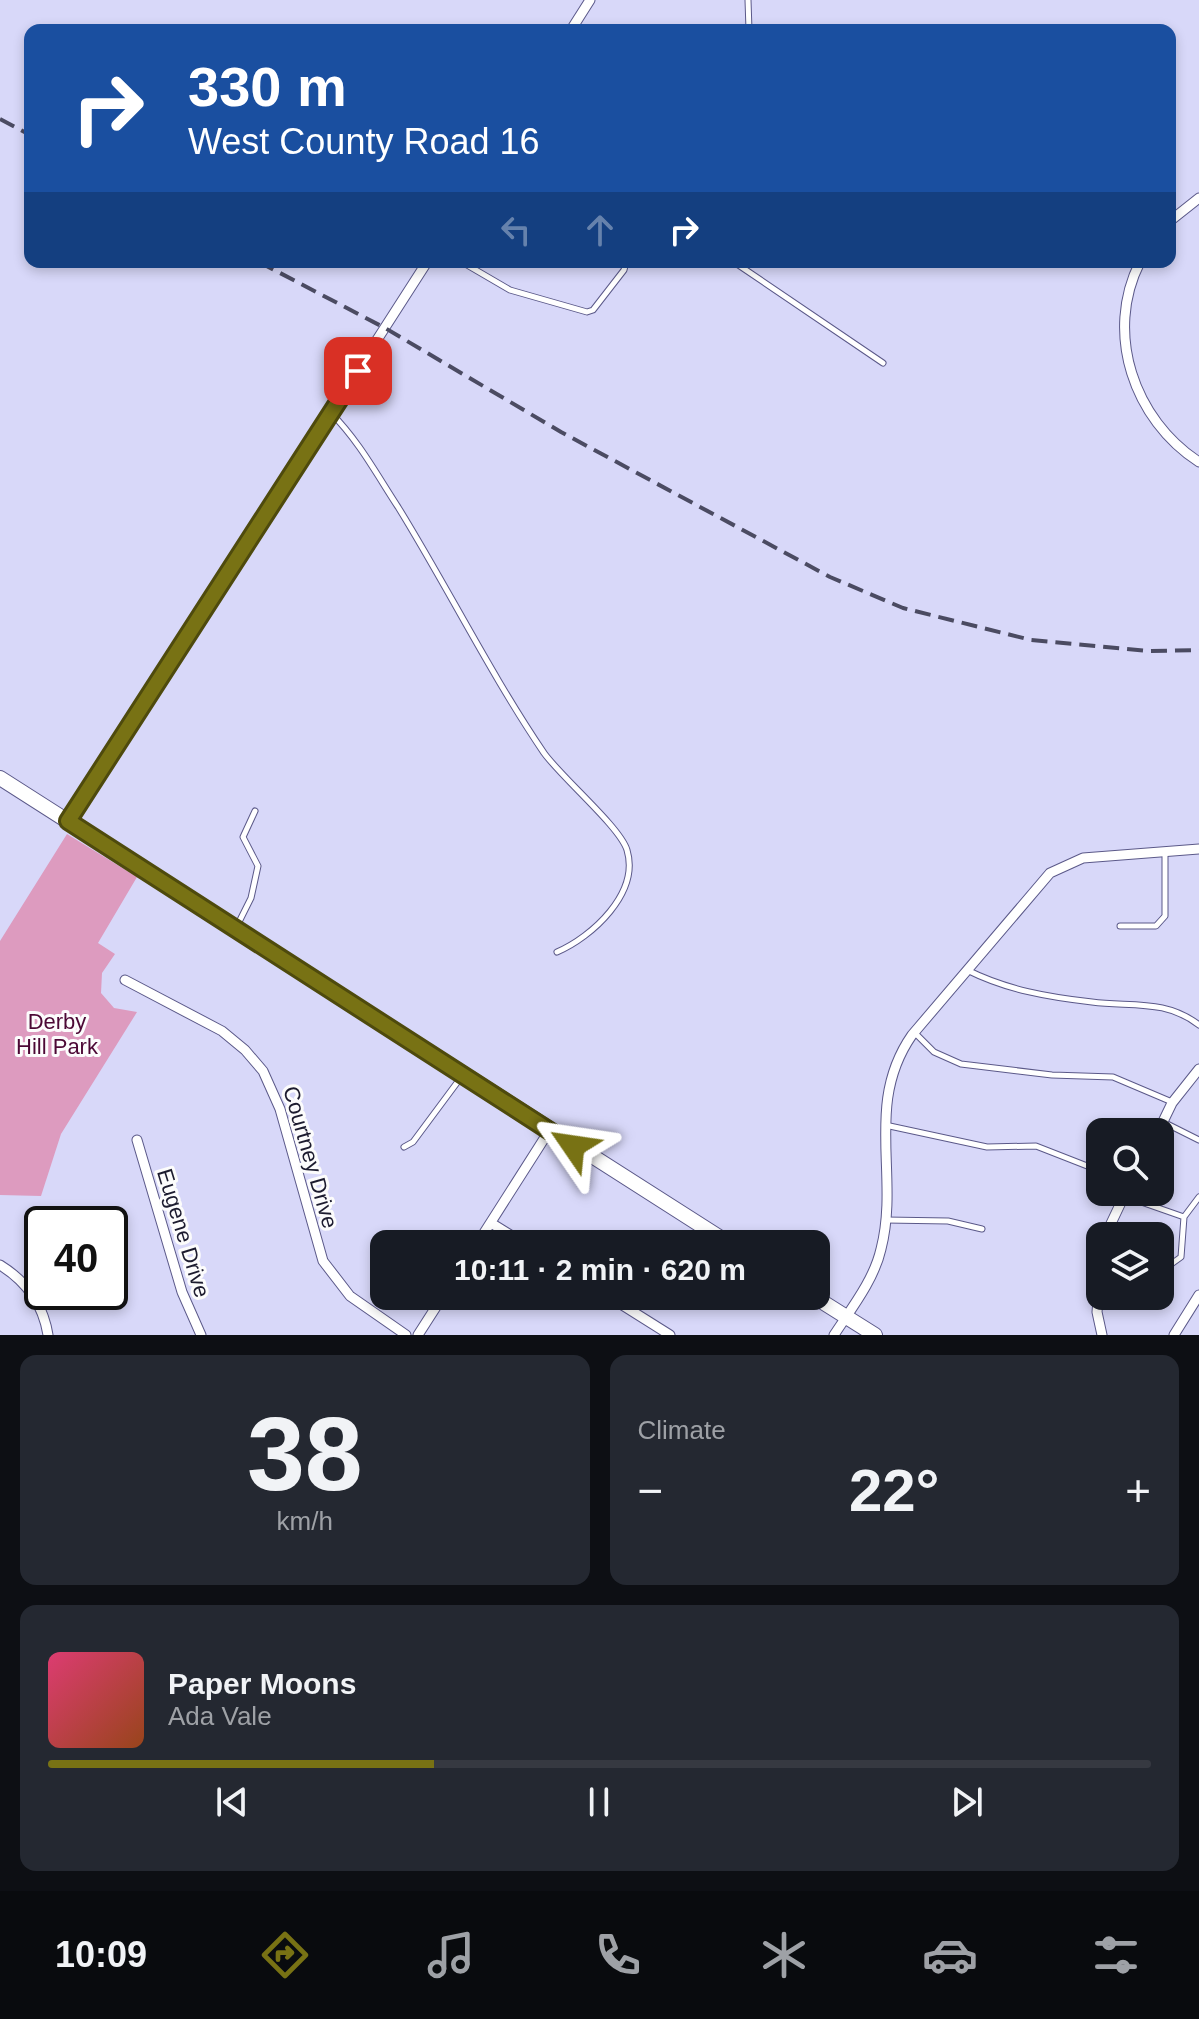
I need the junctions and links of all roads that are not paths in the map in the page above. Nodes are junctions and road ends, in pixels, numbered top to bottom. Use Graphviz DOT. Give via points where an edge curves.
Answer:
graph roads {
  1 [pos="590,0"];
  2 [pos="748,0"];
  3 [pos="575,24"];
  4 [pos="749,24"];
  5 [pos="1199,198"];
  6 [pos="1176,216"];
  7 [pos="423,268"];
  8 [pos="472,268"];
  9 [pos="624,268"];
  10 [pos="743,268"];
  11 [pos="1138,268"];
  12 [pos="883,363"];
  13 [pos="331,413"];
  14 [pos="1199,462"];
  15 [pos="0,778"];
  16 [pos="255,811"];
  17 [pos="68,821"];
  18 [pos="1199,849"];
  19 [pos="1165,853"];
  20 [pos="1120,926"];
  21 [pos="235,928"];
  22 [pos="557,952"];
  23 [pos="966,970"];
  24 [pos="125,980"];
  25 [pos="1199,1025"];
  26 [pos="914,1032"];
  27 [pos="1199,1069"];
  28 [pos="463,1075"];
  29 [pos="1172,1103"];
  30 [pos="1165,1118"];
  31 [pos="885,1125"];
  32 [pos="1174,1128"];
  33 [pos="549,1131"];
  34 [pos="137,1140"];
  35 [pos="1199,1140"];
  36 [pos="404,1147"];
  37 [pos="1086,1166"];
  38 [pos="1199,1197"];
  39 [pos="1156,1206"];
  40 [pos="1184,1217"];
  41 [pos="885,1220"];
  42 [pos="491,1223"];
  43 [pos="982,1229"];
  44 [pos="486,1230"];
  45 [pos="502,1230"];
  46 [pos="708,1230"];
  47 [pos="1174,1262"];
  48 [pos="0,1265"];
  49 [pos="1199,1295"];
  50 [pos="830,1307"];
  51 [pos="434,1310"];
  52 [pos="630,1310"];
  53 [pos="1097,1310"];
  54 [pos="846,1317"];
  55 [pos="48,1335"];
  56 [pos="201,1335"];
  57 [pos="406,1335"];
  58 [pos="418,1335"];
  59 [pos="670,1335"];
  60 [pos="834,1335"];
  61 [pos="875,1335"];
  62 [pos="1102,1335"];
  63 [pos="1174,1335"];
  1 -- 3 [label="street"];
  2 -- 4 [label="lane"];
  5 -- 6 [label="street"];
  7 -- 13 [label="street"];
  8 -- 9 [label="lane" via="510,290 587,312"];
  10 -- 12 [label="lane"];
  11 -- 14 [label="street" via="1125,320 1128,366 1136,390 1162,430"];
  13 -- 17 [label="street"];
  13 -- 22 [label="lane" via="360,447 545,754 627,849 629,876 620,894 594,930"];
  15 -- 17 [label="street"];
  16 -- 21 [label="lane" via="243,837 257,861 257,879"];
  17 -- 21 [label="street"];
  18 -- 19 [label="street"];
  19 -- 20 [label="lane" via="1165,916 1156,926"];
  19 -- 23 [label="street" via="1083,858 1050,873"];
  21 -- 28 [label="street"];
  23 -- 25 [label="lane" via="998,986 1053,997 1160,1005"];
  23 -- 26 [label="street"];
  24 -- 57 [label="street, Courtney Drive" via="222,1031 263,1071 280,1109 323,1261 350,1296"];
  26 -- 29 [label="lane" via="934,1052 961,1064 1113,1077"];
  26 -- 31 [label="street" via="888,1082"];
  27 -- 29 [label="street"];
  28 -- 33 [label="street"];
  28 -- 36 [label="lane"];
  29 -- 30 [label="street"];
  31 -- 37 [label="lane" via="987,1147 1036,1146"];
  31 -- 41 [label="street"];
  32 -- 35 [label="lane"];
  33 -- 42 [label="street"];
  33 -- 46 [label="street"];
  34 -- 56 [label="street, Eugene Drive" via="182,1292"];
  38 -- 40 [label="lane"];
  39 -- 40 [label="lane"];
  40 -- 47 [label="lane" via="1181,1257"];
  41 -- 43 [label="lane" via="948,1221"];
  41 -- 54 [label="street" via="881,1251"];
  42 -- 44 [label="street"];
  42 -- 45 [label="street"];
  48 -- 55 [label="street" via="31,1291"];
  49 -- 63 [label="street"];
  50 -- 54 [label="street"];
  51 -- 58 [label="street"];
  52 -- 59 [label="street"];
  53 -- 62 [label="street"];
  54 -- 60 [label="street"];
  54 -- 61 [label="street"];
}
